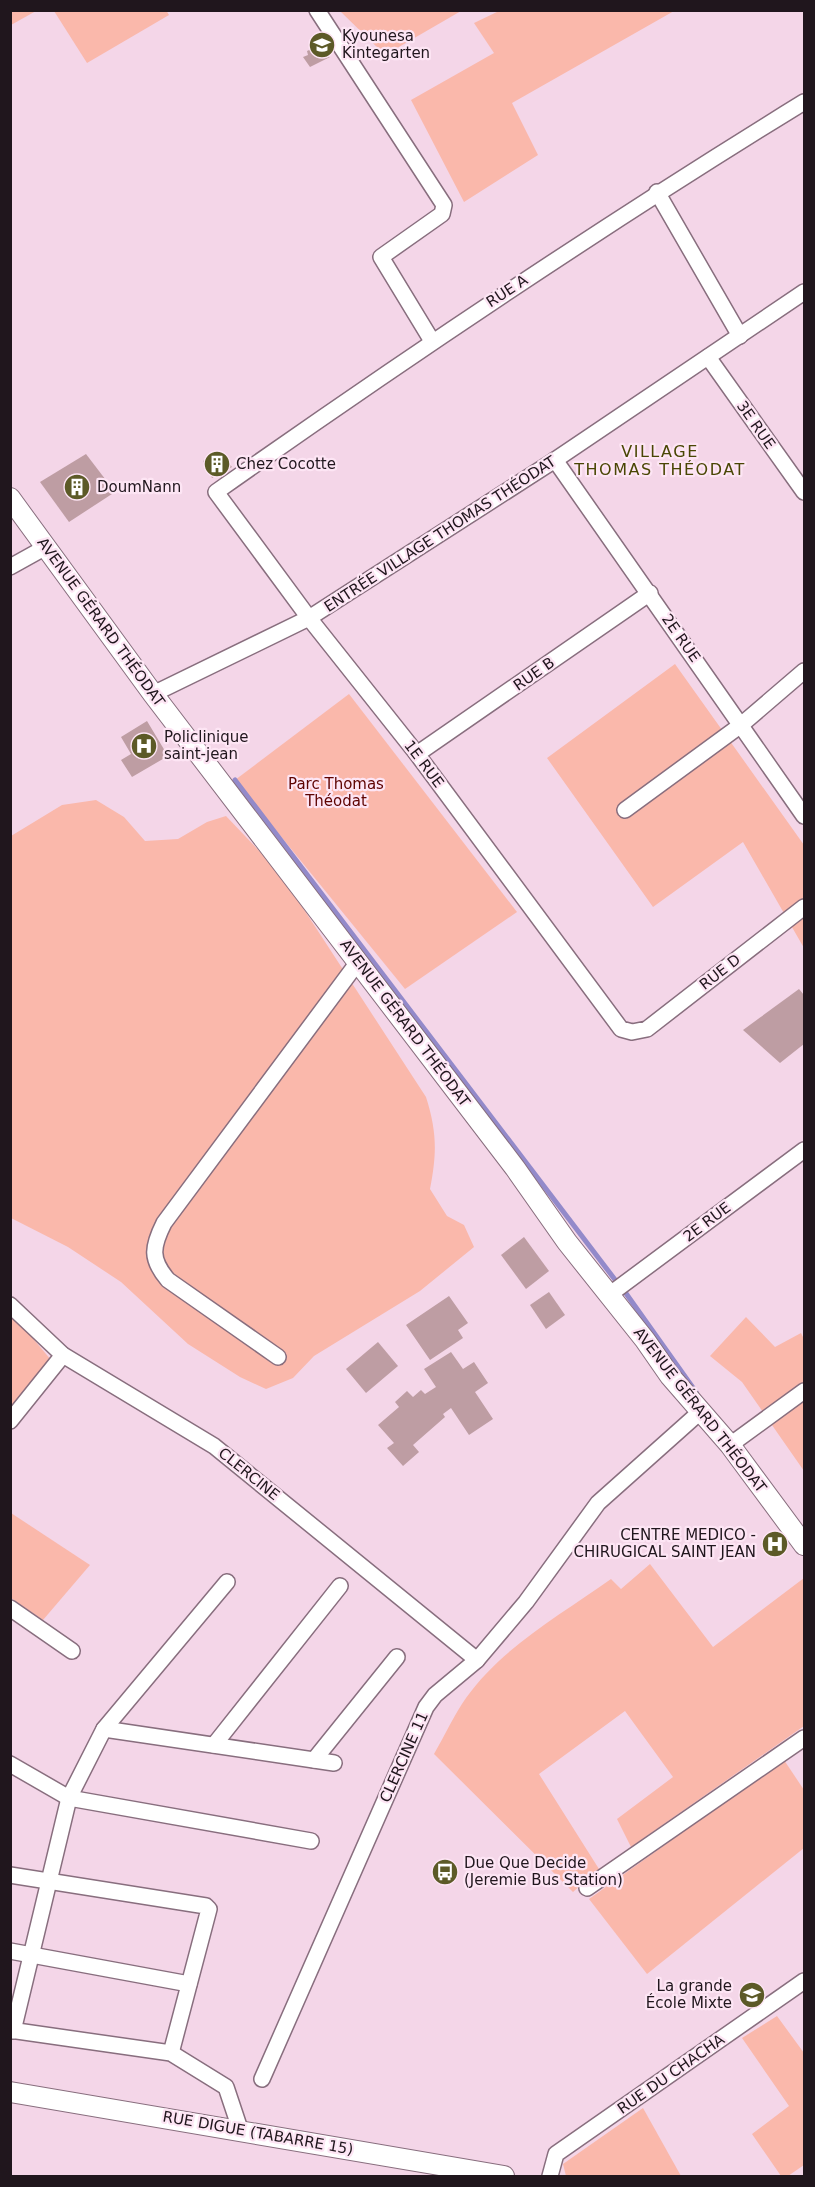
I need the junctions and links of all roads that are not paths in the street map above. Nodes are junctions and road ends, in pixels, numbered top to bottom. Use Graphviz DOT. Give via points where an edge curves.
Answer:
graph roads {
  1 [pos="317,10"];
  2 [pos="804,102"];
  3 [pos="657,192"];
  4 [pos="804,292"];
  5 [pos="740,336"];
  6 [pos="432,341"];
  7 [pos="708,357"];
  8 [pos="555,460"];
  9 [pos="216,492"];
  10 [pos="804,492"];
  11 [pos="10,498"];
  12 [pos="46,547"];
  13 [pos="10,567"];
  14 [pos="650,593"];
  15 [pos="309,618"];
  16 [pos="804,671"];
  17 [pos="153,694"];
  18 [pos="741,725"];
  19 [pos="417,754"];
  20 [pos="625,810"];
  21 [pos="804,816"];
  22 [pos="804,907"];
  23 [pos="358,962"];
  24 [pos="632,1032"];
  25 [pos="804,1150"];
  26 [pos="609,1295"];
  27 [pos="10,1305"];
  28 [pos="63,1355"];
  29 [pos="278,1357"];
  30 [pos="804,1390"];
  31 [pos="700,1412"];
  32 [pos="10,1421"];
  33 [pos="733,1442"];
  34 [pos="804,1545"];
  35 [pos="227,1582"];
  36 [pos="340,1586"];
  37 [pos="10,1608"];
  38 [pos="72,1651"];
  39 [pos="397,1657"];
  40 [pos="477,1660"];
  41 [pos="104,1729"];
  42 [pos="804,1738"];
  43 [pos="214,1745"];
  44 [pos="314,1760"];
  45 [pos="334,1763"];
  46 [pos="10,1764"];
  47 [pos="69,1798"];
  48 [pos="311,1841"];
  49 [pos="10,1875"];
  50 [pos="49,1882"];
  51 [pos="587,1888"];
  52 [pos="10,1951"];
  53 [pos="31,1955"];
  54 [pos="804,1982"];
  55 [pos="189,1984"];
  56 [pos="12,2031"];
  57 [pos="171,2053"];
  58 [pos="262,2079"];
  59 [pos="10,2092"];
  60 [pos="240,2129"];
  61 [pos="504,2176"];
  62 [pos="550,2176"];
  1 -- 6 [label="street" via="444,205 442,214 381,257"];
  2 -- 3 [label="street, RUE A"];
  3 -- 5 [label="street"];
  3 -- 6 [label="street, RUE A"];
  4 -- 5 [label="street, ENTRÉE VILLAGE THOMAS THÉODAT"];
  5 -- 7 [label="street, ENTRÉE VILLAGE THOMAS THÉODAT"];
  6 -- 9 [label="street, RUE A"];
  7 -- 8 [label="street, ENTRÉE VILLAGE THOMAS THÉODAT"];
  7 -- 10 [label="street, 3E RUE"];
  8 -- 14 [label="street, 2E RUE"];
  8 -- 15 [label="street, ENTRÉE VILLAGE THOMAS THÉODAT"];
  9 -- 15 [label="street, 1E RUE"];
  11 -- 12 [label="street, AVENUE GÉRARD THÉODAT"];
  12 -- 13 [label="street"];
  12 -- 17 [label="street, AVENUE GÉRARD THÉODAT"];
  14 -- 18 [label="street, 2E RUE"];
  14 -- 19 [label="street, RUE B"];
  15 -- 17 [label="street, ENTRÉE VILLAGE THOMAS THÉODAT"];
  15 -- 19 [label="street, 1E RUE"];
  16 -- 18 [label="street"];
  17 -- 23 [label="street, AVENUE GÉRARD THÉODAT"];
  18 -- 20 [label="street"];
  18 -- 21 [label="street, 2E RUE"];
  19 -- 24 [label="street, 1E RUE" via="621,1029"];
  22 -- 24 [label="street, RUE D" via="647,1029"];
  23 -- 26 [label="street, AVENUE GÉRARD THÉODAT"];
  23 -- 29 [label="street" via="156,1239 158,1268 168,1280"];
  25 -- 26 [label="street, 2E RUE"];
  26 -- 31 [label="street, AVENUE GÉRARD THÉODAT"];
  27 -- 28 [label="street, CLERCINE"];
  28 -- 32 [label="street"];
  28 -- 40 [label="street, CLERCINE" via="214,1446"];
  30 -- 33 [label="street"];
  31 -- 33 [label="street, AVENUE GÉRARD THÉODAT"];
  31 -- 40 [label="street, CLERCINE 11" via="598,1503 526,1602"];
  33 -- 34 [label="street, AVENUE GÉRARD THÉODAT"];
  35 -- 41 [label="street"];
  36 -- 43 [label="street"];
  37 -- 38 [label="street"];
  39 -- 44 [label="street"];
  40 -- 58 [label="street, CLERCINE 11" via="426,1707"];
  41 -- 43 [label="street"];
  41 -- 47 [label="street"];
  42 -- 51 [label="street"];
  43 -- 44 [label="street"];
  44 -- 45 [label="street"];
  46 -- 47 [label="street"];
  47 -- 48 [label="street"];
  47 -- 50 [label="street"];
  49 -- 50 [label="street"];
  50 -- 53 [label="street"];
  50 -- 55 [label="street" via="206,1906 209,1909"];
  52 -- 53 [label="street"];
  53 -- 55 [label="street"];
  53 -- 56 [label="street"];
  54 -- 62 [label="street, RUE DU CHACHA" via="556,2154"];
  55 -- 57 [label="street"];
  56 -- 57 [label="street"];
  57 -- 60 [label="street" via="226,2087"];
  59 -- 60 [label="street, RUE DIGUE (TABARRE 15)"];
  60 -- 61 [label="street, RUE DIGUE (TABARRE 15)"];
}
